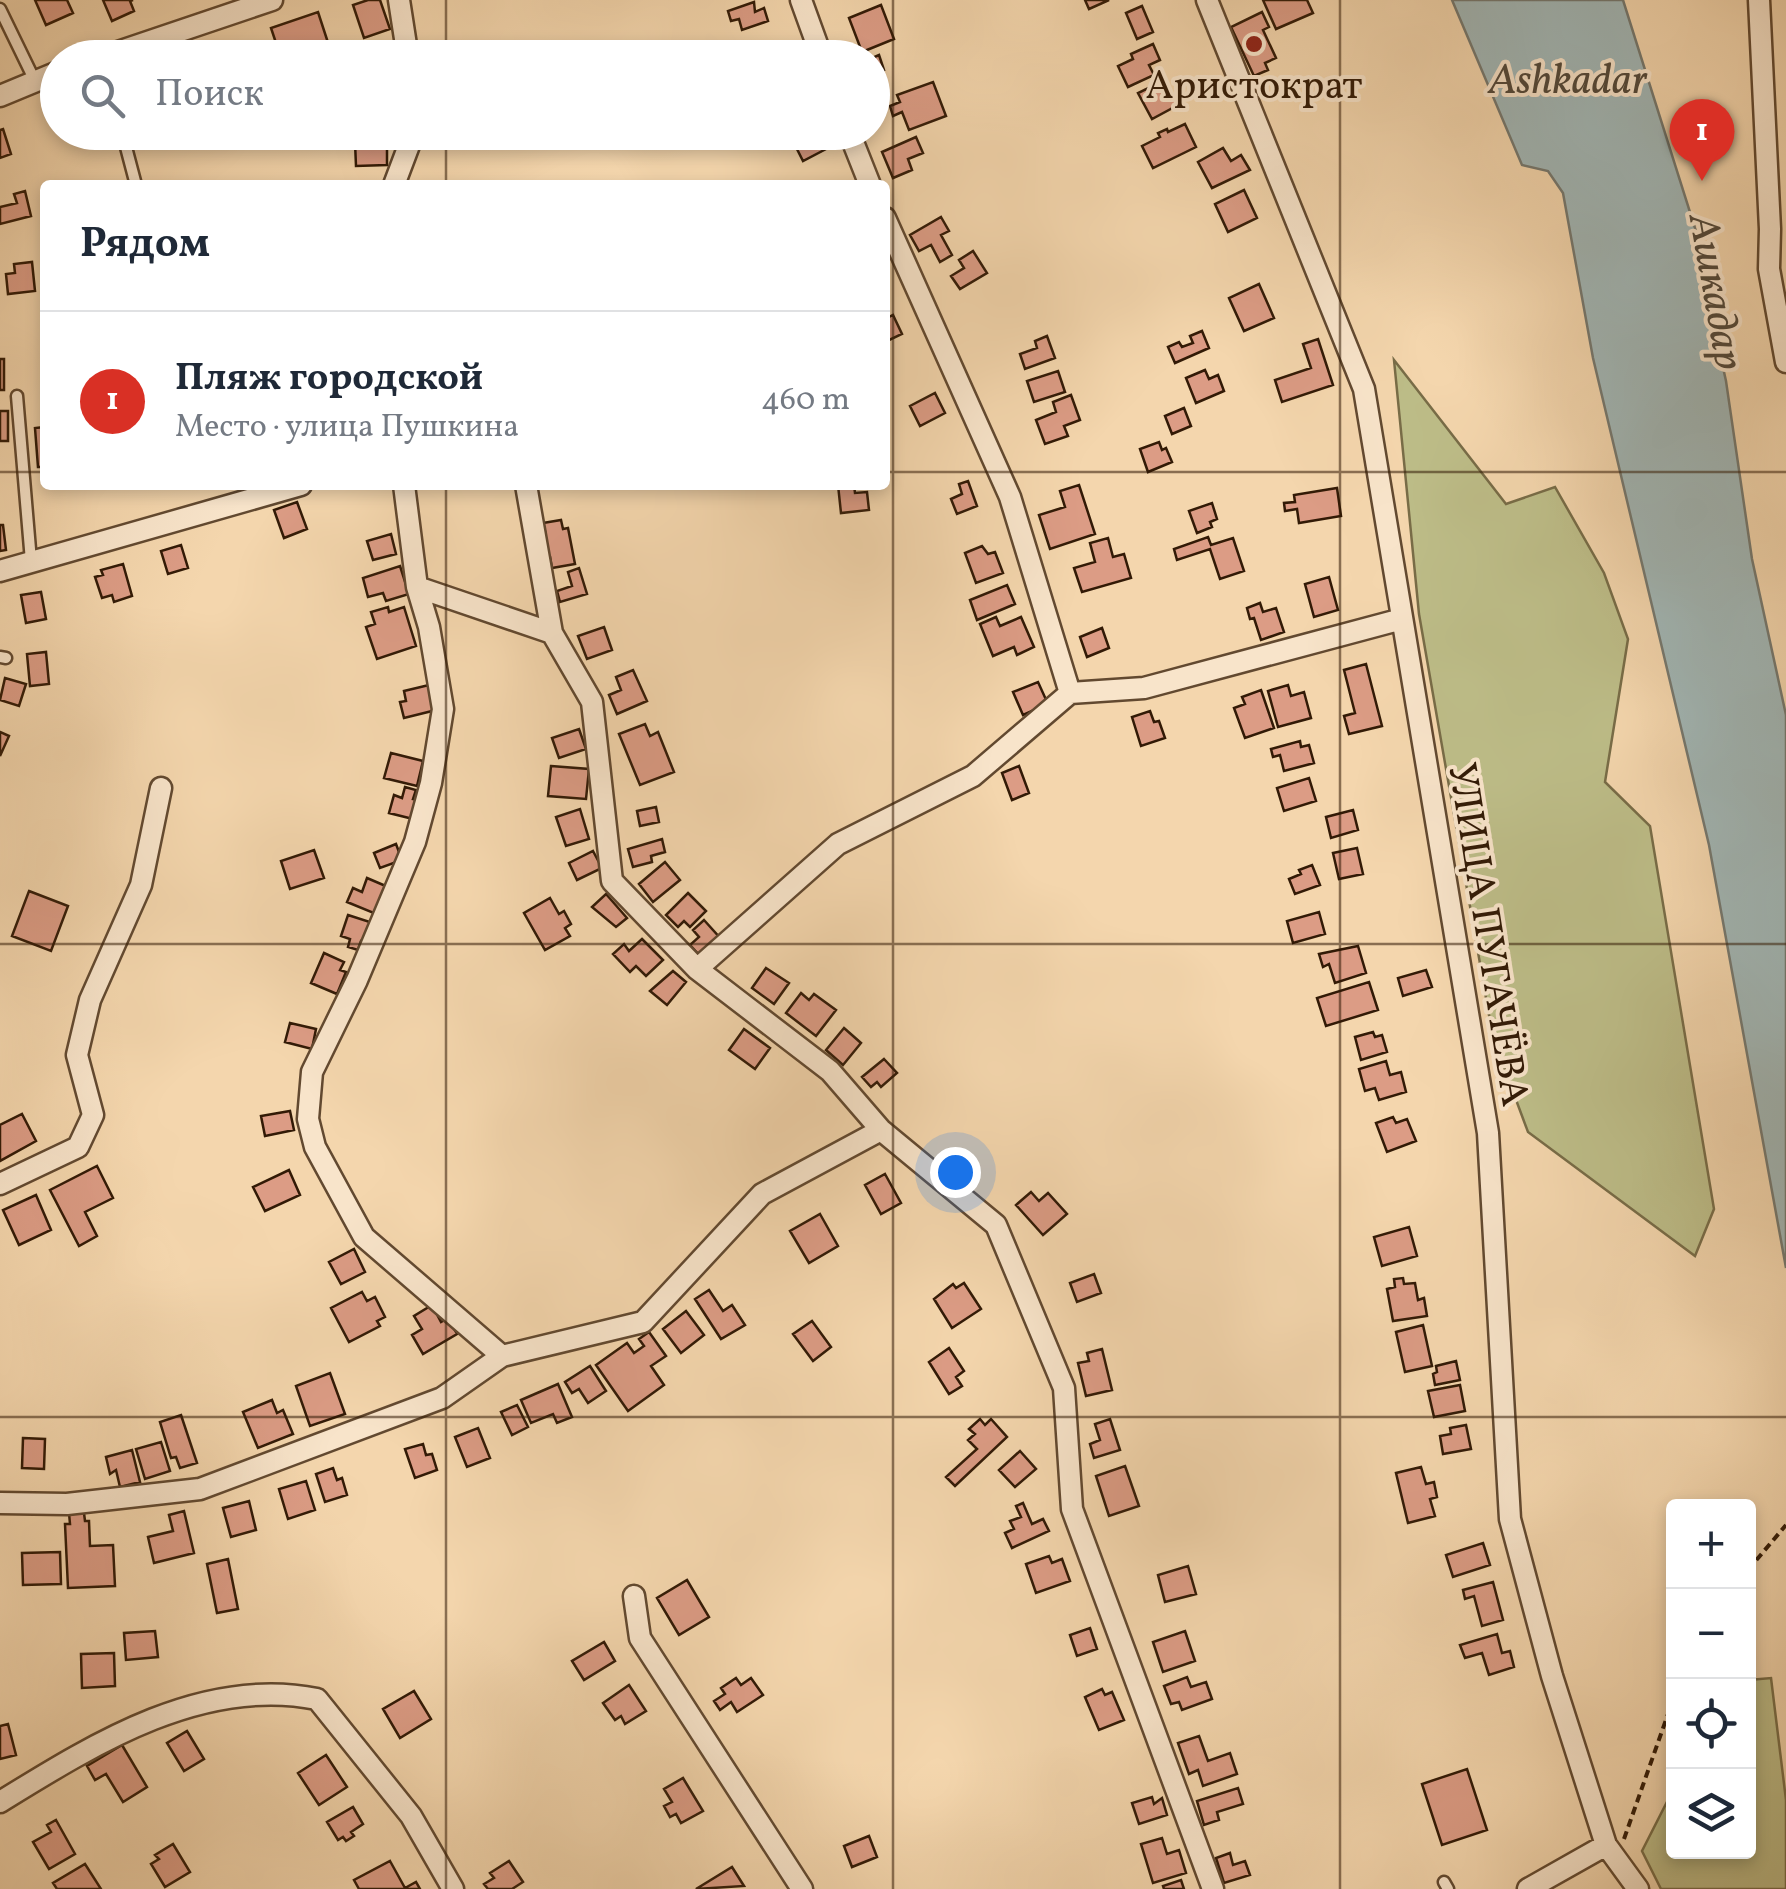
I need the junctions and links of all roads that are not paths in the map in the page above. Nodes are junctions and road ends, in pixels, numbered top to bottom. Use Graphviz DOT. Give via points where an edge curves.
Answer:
graph roads {
  1 [pos="272,0"];
  2 [pos="399,0"];
  3 [pos="800,0"];
  4 [pos="1207,0"];
  5 [pos="1759,0"];
  6 [pos="0,10"];
  7 [pos="152,40"];
  8 [pos="405,40"];
  9 [pos="815,40"];
  10 [pos="40,78"];
  11 [pos="34,80"];
  12 [pos="0,96"];
  13 [pos="127,150"];
  14 [pos="407,150"];
  15 [pos="856,150"];
  16 [pos="135,180"];
  17 [pos="396,180"];
  18 [pos="868,180"];
  19 [pos="890,229"];
  20 [pos="1778,266"];
  21 [pos="1786,362"];
  22 [pos="17,396"];
  23 [pos="283,490"];
  24 [pos="405,490"];
  25 [pos="527,490"];
  26 [pos="31,562"];
  27 [pos="0,571"];
  28 [pos="418,587"];
  29 [pos="1402,619"];
  30 [pos="552,633"];
  31 [pos="1070,693"];
  32 [pos="161,788"];
  33 [pos="697,968"];
  34 [pos="881,1130"];
  35 [pos="0,1184"];
  36 [pos="502,1356"];
  37 [pos="0,1503"];
  38 [pos="634,1596"];
  39 [pos="0,1802"];
  40 [pos="1611,1852"];
  41 [pos="453,1889"];
  42 [pos="802,1889"];
  43 [pos="1213,1889"];
  44 [pos="1528,1889"];
  45 [pos="1638,1889"];
  1 -- 7 [label="street"];
  2 -- 8 [label="street"];
  3 -- 9 [label="street"];
  4 -- 29 [label="street, УЛИЦА ПУГАЧЁВА" via="1364,389"];
  5 -- 20 [label="street" via="1770,229"];
  6 -- 11 [label="lane"];
  10 -- 11 [label="street"];
  11 -- 12 [label="street"];
  13 -- 16 [label="lane"];
  14 -- 17 [label="street"];
  15 -- 18 [label="street"];
  19 -- 31 [label="street" via="1010,497"];
  20 -- 21 [label="street"];
  22 -- 26 [label="lane"];
  23 -- 26 [label="street"];
  24 -- 28 [label="street"];
  25 -- 30 [label="street"];
  26 -- 27 [label="street"];
  28 -- 30 [label="street"];
  28 -- 36 [label="street" via="443,709 431,783 415,842 312,1072 308,1119 315,1147 364,1237"];
  29 -- 31 [label="street" via="1144,688"];
  29 -- 40 [label="street, УЛИЦА ПУГАЧЁВА" via="1488,1133 1510,1519 1552,1676"];
  30 -- 33 [label="street" via="592,702 612,881"];
  31 -- 33 [label="street" via="973,776 838,844"];
  32 -- 35 [label="street" via="141,884 90,1000 78,1055 93,1114 78,1147"];
  33 -- 34 [label="street" via="830,1070"];
  34 -- 36 [label="street" via="762,1194 643,1322"];
  34 -- 43 [label="street" via="996,1226 1064,1388 1072,1509"];
  36 -- 37 [label="street" via="442,1398 200,1489 67,1504"];
  38 -- 42 [label="street" via="640,1638"];
  39 -- 41 [label="street" via="136,1725 177,1710 283,1692 318,1700 410,1816"];
  40 -- 44 [label="street"];
  40 -- 45 [label="street, УЛИЦА ПУГАЧЁВА"];
}
